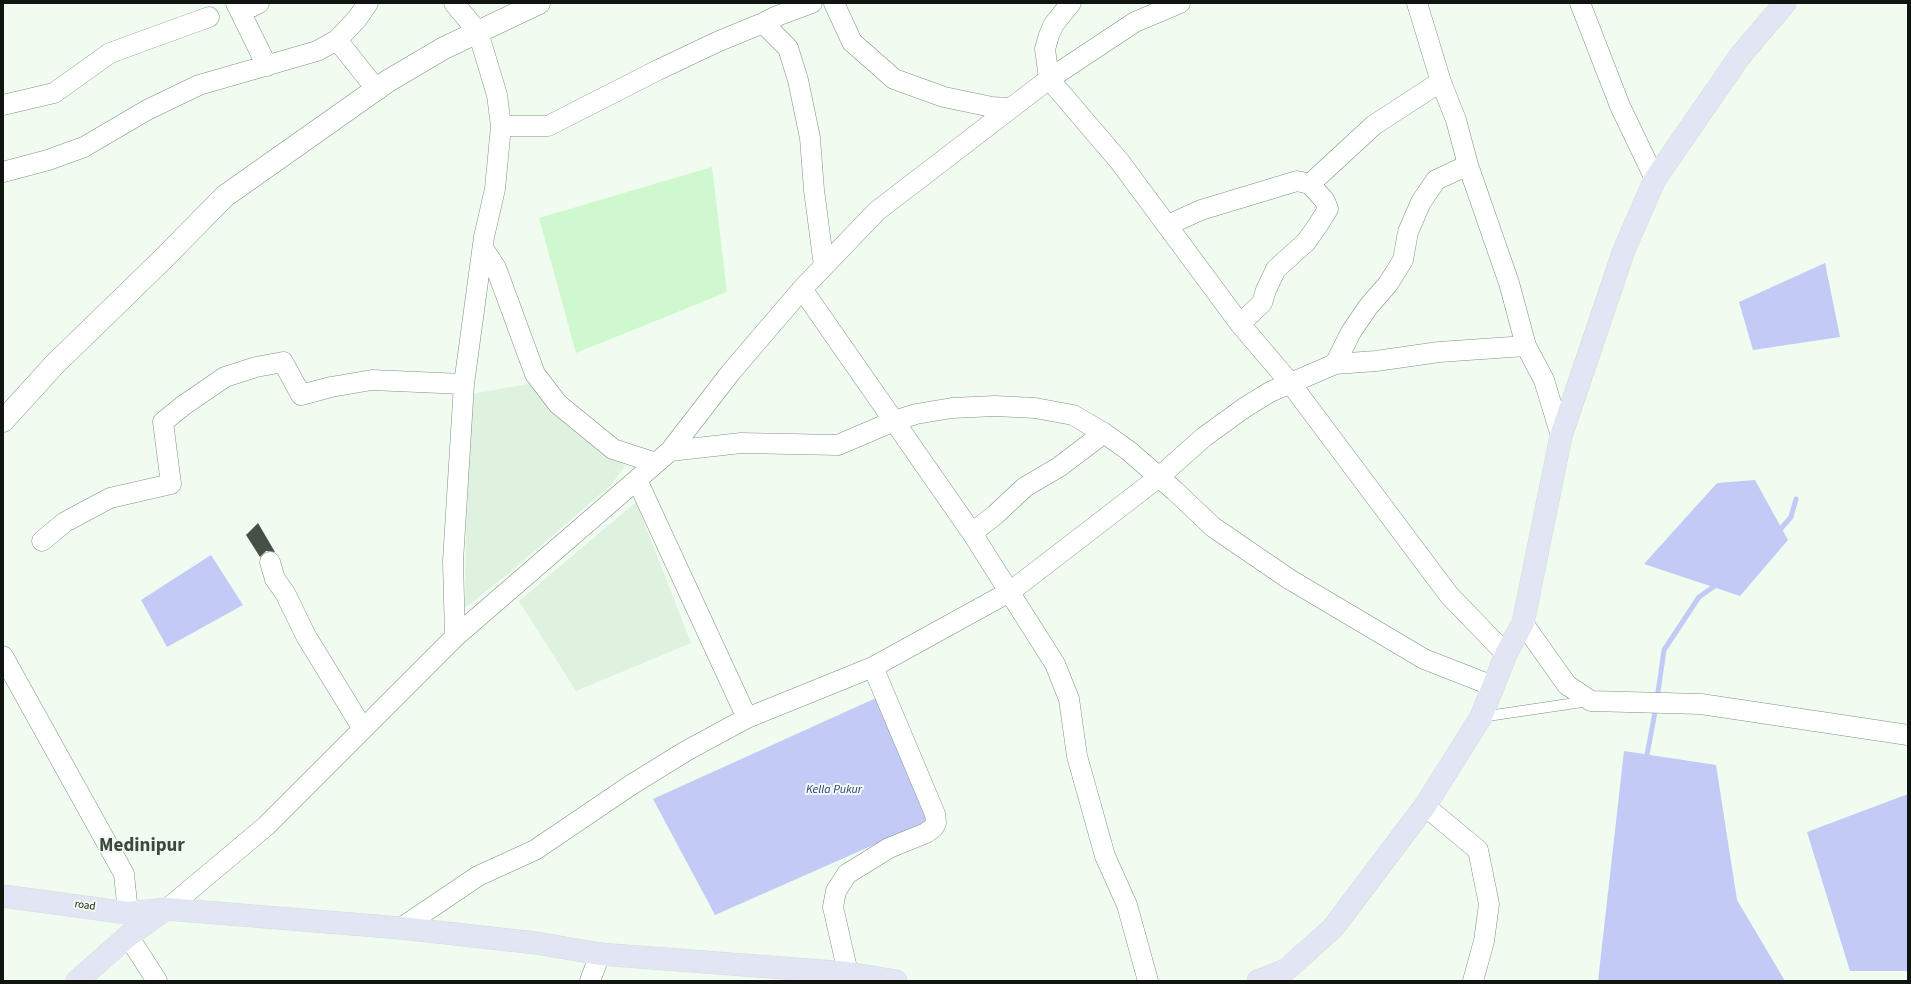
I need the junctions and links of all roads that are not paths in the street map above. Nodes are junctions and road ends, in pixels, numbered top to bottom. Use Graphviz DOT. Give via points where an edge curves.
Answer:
graph roads {
  1 [pos="236,3"];
  2 [pos="243,3"];
  3 [pos="259,3"];
  4 [pos="368,3"];
  5 [pos="454,3"];
  6 [pos="539,3"];
  7 [pos="812,3"];
  8 [pos="834,3"];
  9 [pos="1071,3"];
  10 [pos="1180,3"];
  11 [pos="1417,3"];
  12 [pos="1580,3"];
  13 [pos="1785,3"];
  14 [pos="209,17"];
  15 [pos="763,23"];
  16 [pos="478,32"];
  17 [pos="337,40"];
  18 [pos="267,66"];
  19 [pos="1049,79"];
  20 [pos="1434,86"];
  21 [pos="376,90"];
  22 [pos="3,105"];
  23 [pos="1010,108"];
  24 [pos="501,126"];
  25 [pos="1468,165"];
  26 [pos="3,172"];
  27 [pos="1655,179"];
  28 [pos="1310,184"];
  29 [pos="1168,225"];
  30 [pos="483,248"];
  31 [pos="824,266"];
  32 [pos="802,289"];
  33 [pos="1240,324"];
  34 [pos="1526,346"];
  35 [pos="1335,364"];
  36 [pos="464,384"];
  37 [pos="1291,384"];
  38 [pos="3,421"];
  39 [pos="894,421"];
  40 [pos="1104,433"];
  41 [pos="1562,436"];
  42 [pos="663,457"];
  43 [pos="1159,477"];
  44 [pos="637,480"];
  45 [pos="972,533"];
  46 [pos="42,541"];
  47 [pos="270,562"];
  48 [pos="1011,591"];
  49 [pos="1523,623"];
  50 [pos="455,637"];
  51 [pos="1506,654"];
  52 [pos="3,656"];
  53 [pos="872,667"];
  54 [pos="1494,686"];
  55 [pos="1591,701"];
  56 [pos="1481,717"];
  57 [pos="747,718"];
  58 [pos="363,729"];
  59 [pos="1908,735"];
  60 [pos="1425,806"];
  61 [pos="3,896"];
  62 [pos="167,909"];
  63 [pos="128,912"];
  64 [pos="401,928"];
  65 [pos="128,936"];
  66 [pos="600,954"];
  67 [pos="848,973"];
  68 [pos="1283,976"];
  69 [pos="77,981"];
  70 [pos="157,981"];
  71 [pos="590,981"];
  72 [pos="896,981"];
  73 [pos="1148,981"];
  74 [pos="1258,981"];
  75 [pos="1473,981"];
  1 -- 18 [label="street"];
  2 -- 3 [label="street" via="251,7"];
  4 -- 17 [label="street"];
  5 -- 16 [label="street"];
  6 -- 16 [label="street"];
  7 -- 15 [label="street"];
  8 -- 23 [label="street" via="852,42 894,79 944,97"];
  9 -- 19 [label="street" via="1048,35 1045,49"];
  10 -- 19 [label="street" via="1134,22"];
  11 -- 25 [label="street" via="1441,82 1456,120"];
  12 -- 27 [label="street" via="1620,106"];
  13 -- 27 [label="main road" via="1740,56"];
  14 -- 22 [label="street" via="110,53 54,93"];
  15 -- 24 [label="street" via="658,70 548,126"];
  15 -- 31 [label="street" via="788,48 798,80 810,138"];
  16 -- 21 [label="street" via="444,48"];
  16 -- 24 [label="street" via="497,95"];
  17 -- 18 [label="street" via="317,52"];
  17 -- 21 [label="street"];
  18 -- 26 [label="street" via="199,85 147,110 84,147"];
  19 -- 23 [label="street"];
  19 -- 29 [label="street" via="1120,162"];
  20 -- 28 [label="street" via="1374,125"];
  21 -- 38 [label="street" via="225,196 54,364"];
  23 -- 31 [label="street" via="877,211"];
  24 -- 30 [label="street" via="495,189"];
  25 -- 34 [label="street" via="1509,283"];
  25 -- 35 [label="street" via="1436,180 1432,185 1421,202 1408,232 1403,260 1351,332"];
  27 -- 41 [label="main road" via="1624,250"];
  28 -- 29 [label="street" via="1298,181 1200,210"];
  28 -- 33 [label="street" via="1325,201 1328,209 1306,242 1276,269 1262,303"];
  29 -- 33 [label="street"];
  30 -- 36 [label="street"];
  30 -- 42 [label="street" via="496,268 535,374 558,404 613,449"];
  31 -- 32 [label="street"];
  32 -- 39 [label="street"];
  32 -- 42 [label="street"];
  33 -- 37 [label="street"];
  34 -- 35 [label="street" via="1439,352"];
  34 -- 41 [label="street" via="1544,380"];
  35 -- 37 [label="street"];
  36 -- 46 [label="street" via="372,380 301,395 283,362 225,377 163,422 172,484 110,498 65,522"];
  36 -- 50 [label="street" via="453,561"];
  37 -- 43 [label="street" via="1270,392 1244,408 1204,437"];
  37 -- 51 [label="street" via="1449,595"];
  39 -- 40 [label="street" via="916,414 952,408 1035,408 1073,415"];
  39 -- 42 [label="street" via="838,444 741,443"];
  39 -- 45 [label="street"];
  40 -- 43 [label="street"];
  40 -- 45 [label="street" via="1059,467 1025,487"];
  41 -- 49 [label="main road"];
  42 -- 44 [label="street"];
  43 -- 48 [label="street"];
  43 -- 54 [label="street" via="1213,527 1289,579 1424,659"];
  44 -- 50 [label="street"];
  44 -- 57 [label="street"];
  45 -- 48 [label="street"];
  47 -- 58 [label="street" via="275,579 285,593 306,636"];
  48 -- 53 [label="street"];
  48 -- 73 [label="street" via="1055,664 1069,699 1077,756 1105,856 1127,904"];
  49 -- 51 [label="main road"];
  49 -- 55 [label="street" via="1567,685"];
  50 -- 58 [label="street"];
  51 -- 54 [label="main road"];
  52 -- 63 [label="street" via="124,874"];
  53 -- 57 [label="street"];
  53 -- 67 [label="street" via="935,814 936,823 926,833 889,848 847,874 836,891 833,907"];
  54 -- 56 [label="main road"];
  55 -- 56 [label="lane"];
  55 -- 59 [label="street" via="1701,704"];
  56 -- 60 [label="main road"];
  57 -- 64 [label="street" via="631,785 535,850 478,876"];
  58 -- 62 [label="street" via="266,826"];
  60 -- 68 [label="main road" via="1333,928"];
  60 -- 75 [label="street" via="1478,850 1489,904 1484,941"];
  61 -- 63 [label="main road, road"];
  62 -- 63 [label="main road, road"];
  62 -- 64 [label="main road, road"];
  62 -- 65 [label="main road"];
  63 -- 65 [label="main road"];
  64 -- 66 [label="main road, road" via="536,943"];
  65 -- 69 [label="main road"];
  65 -- 70 [label="street"];
  66 -- 67 [label="main road, road"];
  66 -- 71 [label="street"];
  67 -- 72 [label="main road, road"];
  68 -- 74 [label="main road"];
}
